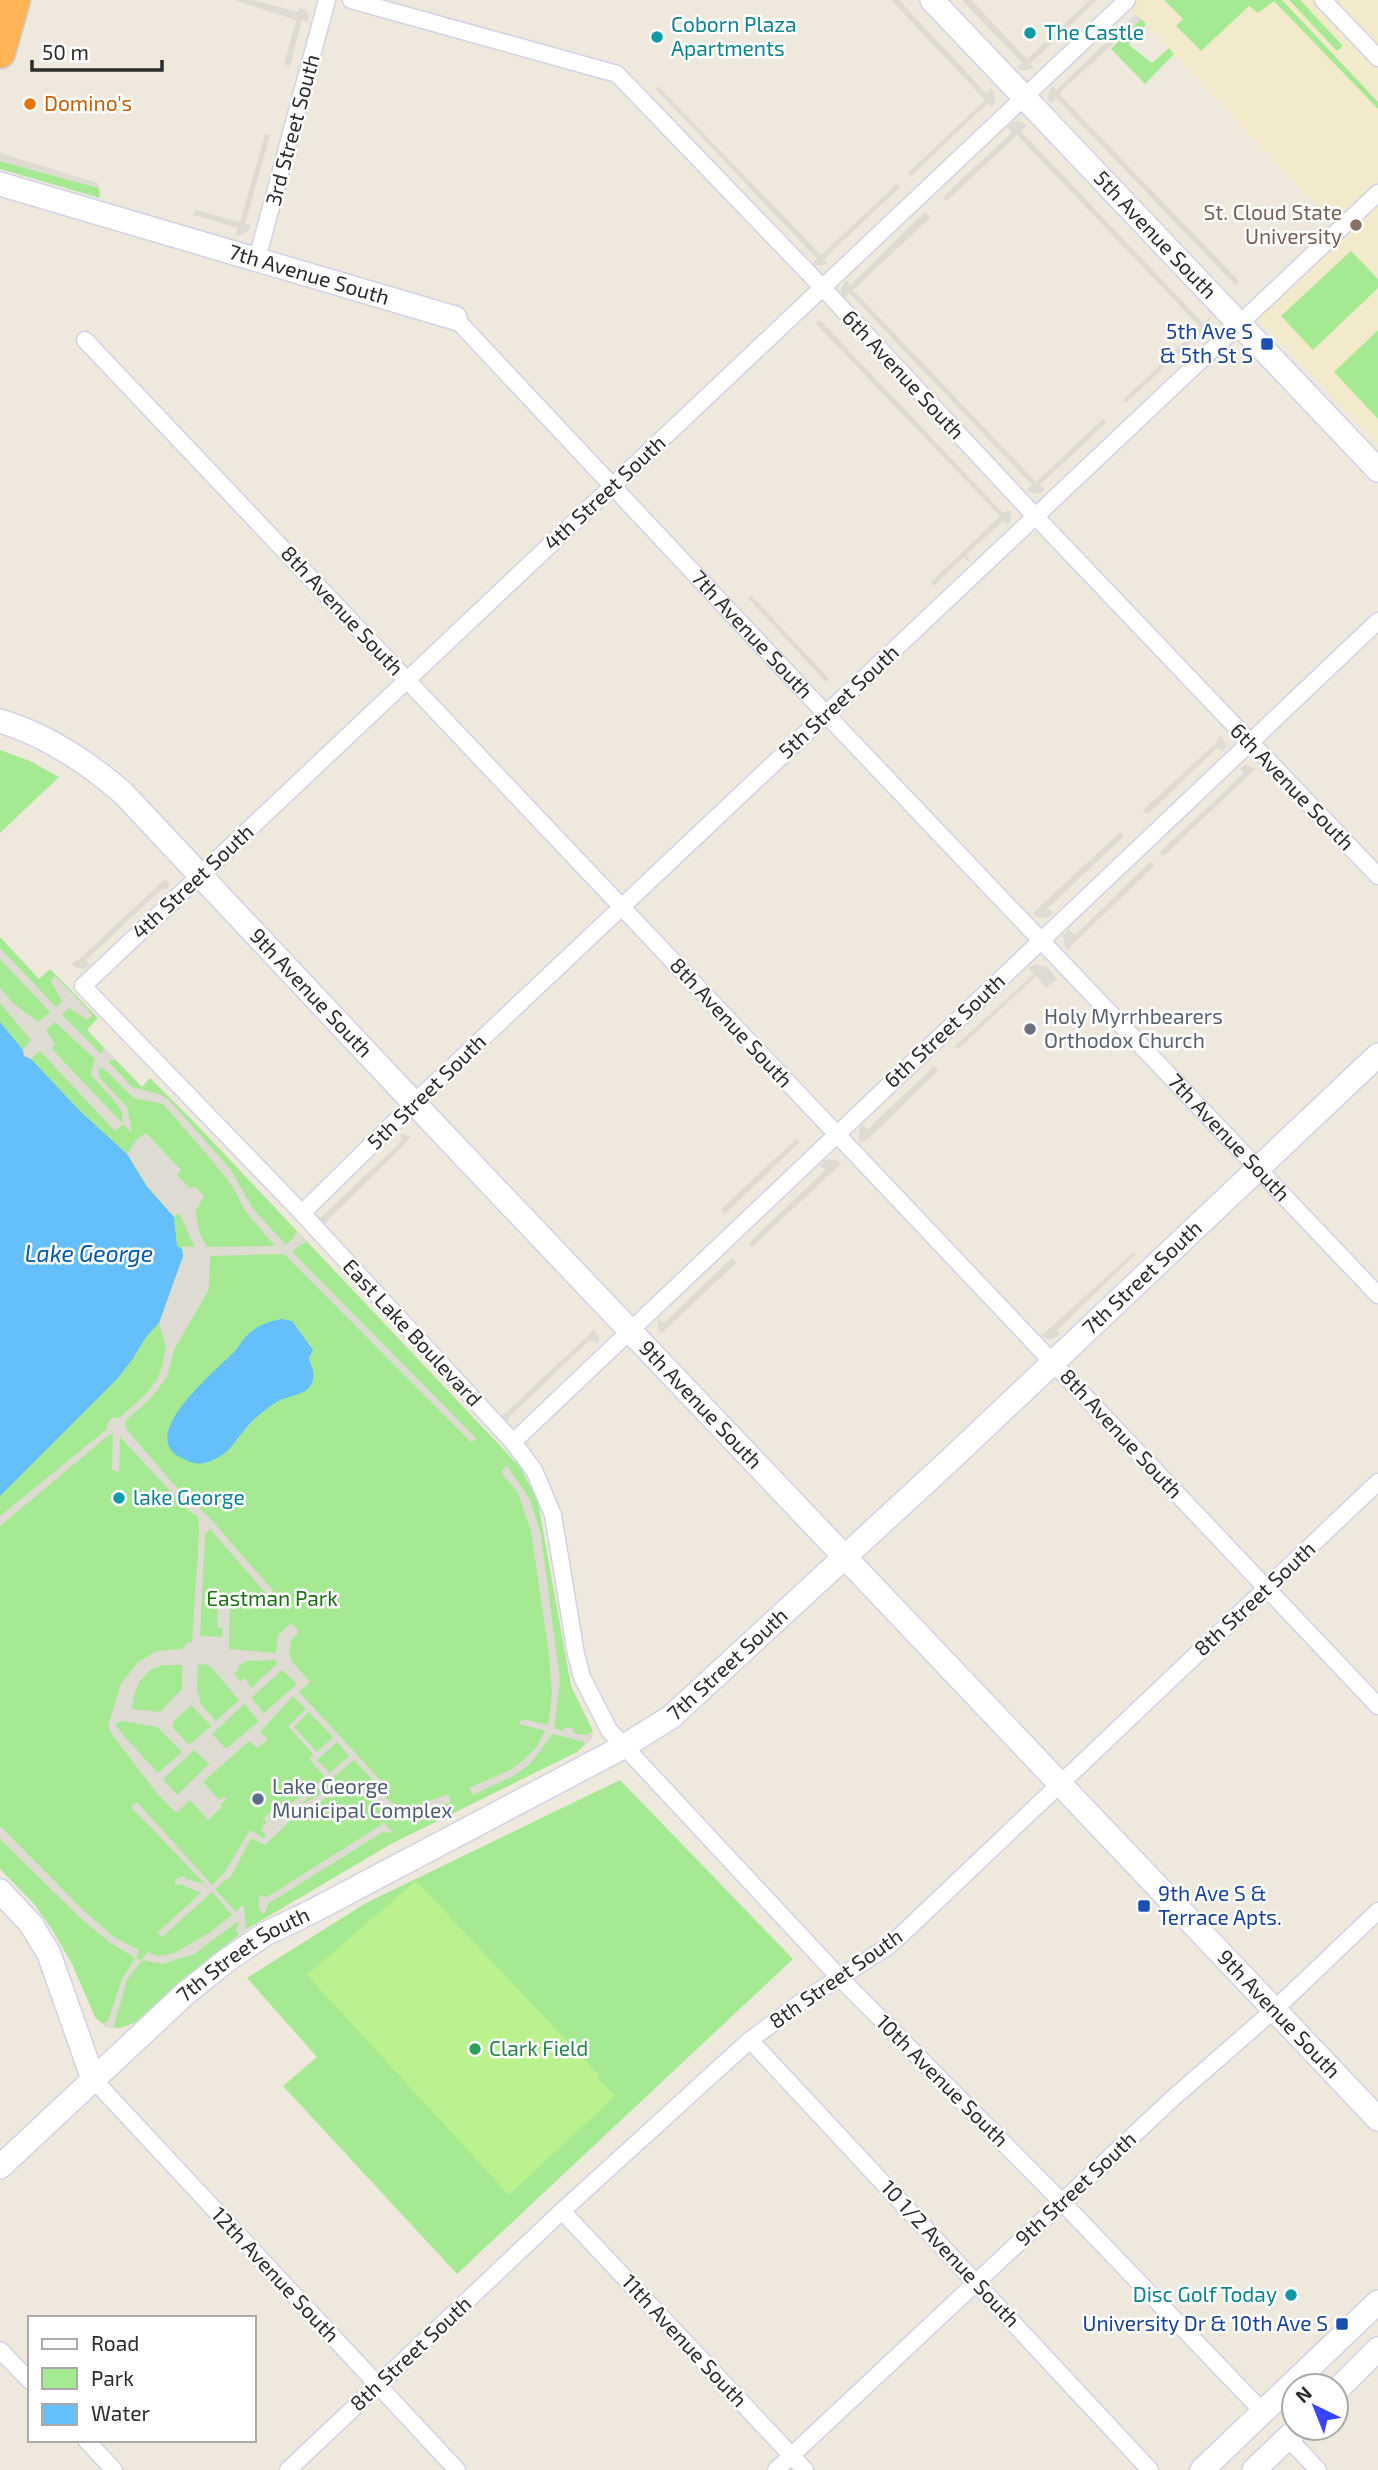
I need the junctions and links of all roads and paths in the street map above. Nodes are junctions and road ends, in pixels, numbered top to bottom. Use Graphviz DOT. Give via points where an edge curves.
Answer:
graph roads {
  1 [pos="15,0"];
  2 [pos="327,0"];
  3 [pos="351,0"];
  4 [pos="932,0"];
  5 [pos="1127,0"];
  6 [pos="1324,0"];
  7 [pos="0,53"];
  8 [pos="1378,58"];
  9 [pos="1024,97"];
  10 [pos="0,184"];
  11 [pos="1378,193"];
  12 [pos="257,260"];
  13 [pos="822,287"];
  14 [pos="455,318"];
  15 [pos="1240,323"];
  16 [pos="85,340"];
  17 [pos="1378,470"];
  18 [pos="614,485"];
  19 [pos="1035,516"];
  20 [pos="1378,621"];
  21 [pos="407,680"];
  22 [pos="827,714"];
  23 [pos="0,721"];
  24 [pos="1250,743"];
  25 [pos="201,874"];
  26 [pos="1378,876"];
  27 [pos="622,907"];
  28 [pos="1041,940"];
  29 [pos="83,986"];
  30 [pos="1378,1055"];
  31 [pos="414,1103"];
  32 [pos="836,1134"];
  33 [pos="1258,1168"];
  34 [pos="302,1213"];
  35 [pos="1378,1295"];
  36 [pos="629,1330"];
  37 [pos="1052,1362"];
  38 [pos="513,1442"];
  39 [pos="1378,1482"];
  40 [pos="845,1557"];
  41 [pos="1266,1588"];
  42 [pos="1378,1706"];
  43 [pos="623,1747"];
  44 [pos="1060,1784"];
  45 [pos="0,1891"];
  46 [pos="1378,1911"];
  47 [pos="839,1977"];
  48 [pos="1274,2010"];
  49 [pos="750,2040"];
  50 [pos="93,2079"];
  51 [pos="1378,2119"];
  52 [pos="0,2167"];
  53 [pos="1062,2202"];
  54 [pos="562,2211"];
  55 [pos="976,2282"];
  56 [pos="1378,2302"];
  57 [pos="0,2350"];
  58 [pos="1378,2350"];
  59 [pos="1350,2377"];
  60 [pos="28,2379"];
  61 [pos="377,2385"];
  62 [pos="1264,2413"];
  63 [pos="88,2442"];
  64 [pos="1284,2442"];
  65 [pos="1299,2442"];
  66 [pos="792,2456"];
  67 [pos="114,2470"];
  68 [pos="288,2470"];
  69 [pos="457,2470"];
  70 [pos="776,2470"];
  71 [pos="805,2470"];
  72 [pos="1150,2470"];
  73 [pos="1202,2470"];
  74 [pos="1254,2470"];
  75 [pos="1318,2470"];
  1 -- 7 [label="highway"];
  2 -- 12 [label="street, 3rd Street South"];
  3 -- 13 [label="street, 6th Avenue South" via="617,74"];
  4 -- 9 [label="street, 5th Avenue South"];
  5 -- 9 [label="street, 4th Street South"];
  6 -- 8 [label="street"];
  9 -- 13 [label="street, 4th Street South"];
  9 -- 15 [label="street, 5th Avenue South"];
  10 -- 12 [label="street, 7th Avenue South"];
  11 -- 15 [label="street, 5th Street South"];
  12 -- 14 [label="street, 7th Avenue South"];
  13 -- 18 [label="street, 4th Street South"];
  13 -- 19 [label="street, 6th Avenue South"];
  14 -- 18 [label="street, 7th Avenue South"];
  15 -- 17 [label="street, 5th Avenue South"];
  15 -- 19 [label="street, 5th Street South"];
  16 -- 21 [label="street, 8th Avenue South"];
  18 -- 21 [label="street, 4th Street South"];
  18 -- 22 [label="street, 7th Avenue South"];
  19 -- 22 [label="street, 5th Street South"];
  19 -- 24 [label="street, 6th Avenue South"];
  20 -- 24 [label="street, 6th Street South"];
  21 -- 25 [label="street, 4th Street South"];
  21 -- 27 [label="street, 8th Avenue South"];
  22 -- 27 [label="street, 5th Street South"];
  22 -- 28 [label="street, 7th Avenue South"];
  23 -- 25 [label="street, 9th Avenue South" via="79,757 123,793"];
  24 -- 26 [label="street, 6th Avenue South"];
  24 -- 28 [label="street, 6th Street South"];
  25 -- 29 [label="street, 4th Street South"];
  25 -- 31 [label="street, 9th Avenue South"];
  27 -- 31 [label="street, 5th Street South"];
  27 -- 32 [label="street, 8th Avenue South"];
  28 -- 32 [label="street, 6th Street South"];
  28 -- 33 [label="street, 7th Avenue South"];
  29 -- 34 [label="street, East Lake Boulevard"];
  30 -- 33 [label="street, 7th Street South"];
  31 -- 34 [label="street, 5th Street South"];
  31 -- 36 [label="street, 9th Avenue South"];
  32 -- 36 [label="street, 6th Street South"];
  32 -- 37 [label="street, 8th Avenue South"];
  33 -- 35 [label="street, 7th Avenue South"];
  33 -- 37 [label="street, 7th Street South"];
  34 -- 38 [label="street, East Lake Boulevard"];
  36 -- 38 [label="street, 6th Street South"];
  36 -- 40 [label="street, 9th Avenue South"];
  37 -- 40 [label="street, 7th Street South"];
  37 -- 41 [label="street, 8th Avenue South"];
  38 -- 43 [label="street, East Lake Boulevard" via="534,1470 553,1515 582,1677"];
  39 -- 41 [label="street, 8th Street South"];
  40 -- 43 [label="street, 7th Street South" via="671,1717"];
  40 -- 44 [label="street, 9th Avenue South"];
  41 -- 42 [label="street, 8th Avenue South"];
  41 -- 44 [label="street, 8th Street South"];
  43 -- 47 [label="street, 10th Avenue South"];
  43 -- 50 [label="street, 7th Street South" via="265,1934 186,1993"];
  44 -- 47 [label="street, 8th Street South" via="900,1936"];
  44 -- 48 [label="street, 9th Avenue South"];
  45 -- 50 [label="street" via="31,1924 49,1954"];
  46 -- 48 [label="street, 9th Street South"];
  47 -- 49 [label="street, 8th Street South"];
  47 -- 53 [label="street, 10th Avenue South"];
  48 -- 51 [label="street, 9th Avenue South"];
  48 -- 53 [label="street, 9th Street South"];
  49 -- 54 [label="street, 8th Street South"];
  49 -- 55 [label="street, 10 1/2 Avenue South"];
  50 -- 52 [label="street, 7th Street South"];
  50 -- 61 [label="street, 12th Avenue South"];
  53 -- 55 [label="street, 9th Street South"];
  53 -- 62 [label="street, 10th Avenue South"];
  54 -- 61 [label="street, 8th Street South"];
  54 -- 66 [label="street, 11th Avenue South"];
  55 -- 66 [label="street, 9th Street South"];
  55 -- 72 [label="street, 10 1/2 Avenue South"];
  56 -- 62 [label="street"];
  57 -- 60 [label="street"];
  58 -- 59 [label="street"];
  61 -- 68 [label="street, 8th Street South"];
  61 -- 69 [label="street, 12th Avenue South"];
  62 -- 73 [label="street"];
  63 -- 67 [label="street"];
  64 -- 74 [label="street"];
  65 -- 75 [label="street"];
  66 -- 70 [label="street, 9th Street South"];
  66 -- 71 [label="street, 11th Avenue South"];
}
